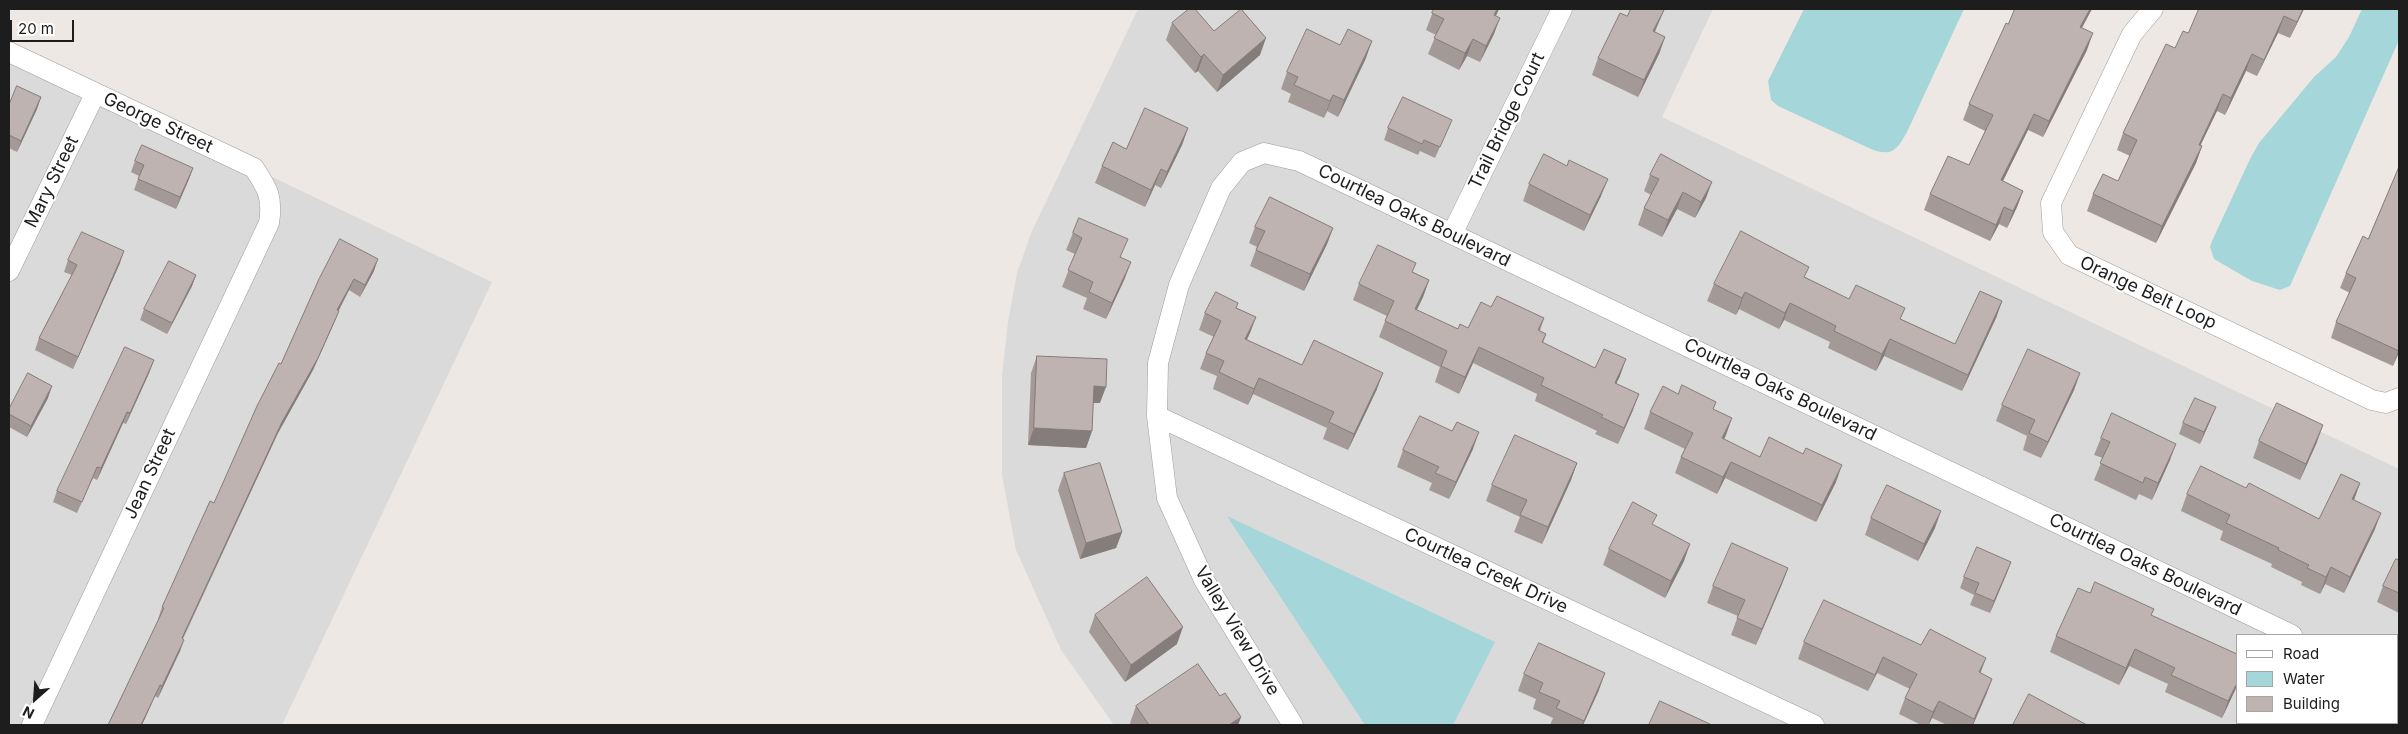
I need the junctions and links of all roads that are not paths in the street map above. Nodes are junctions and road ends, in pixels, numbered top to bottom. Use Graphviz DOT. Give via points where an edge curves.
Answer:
graph roads {
  1 [pos="1562,9"];
  2 [pos="2153,9"];
  3 [pos="9,52"];
  4 [pos="94,94"];
  5 [pos="1264,153"];
  6 [pos="269,223"];
  7 [pos="1452,234"];
  8 [pos="9,271"];
  9 [pos="2399,398"];
  10 [pos="1157,416"];
  11 [pos="2290,634"];
  12 [pos="32,725"];
  13 [pos="1293,725"];
  14 [pos="1814,725"];
  1 -- 7 [label="street, Trail Bridge Court"];
  2 -- 9 [label="street, Orange Belt Loop" via="2132,34 2051,203 2053,232 2069,256 2372,400 2386,402"];
  3 -- 4 [label="street, George Street"];
  4 -- 6 [label="street, George Street" via="254,168 266,186 272,204"];
  4 -- 8 [label="street, Mary Street"];
  5 -- 7 [label="street, Courtlea Oaks Boulevard" via="1299,161"];
  5 -- 10 [label="street, Valley View Drive" via="1242,162 1221,188 1179,285 1158,363"];
  6 -- 12 [label="street, Jean Street"];
  7 -- 11 [label="street, Courtlea Oaks Boulevard"];
  10 -- 13 [label="street, Valley View Drive" via="1167,498 1204,580"];
  10 -- 14 [label="street, Courtlea Creek Drive"];
}
